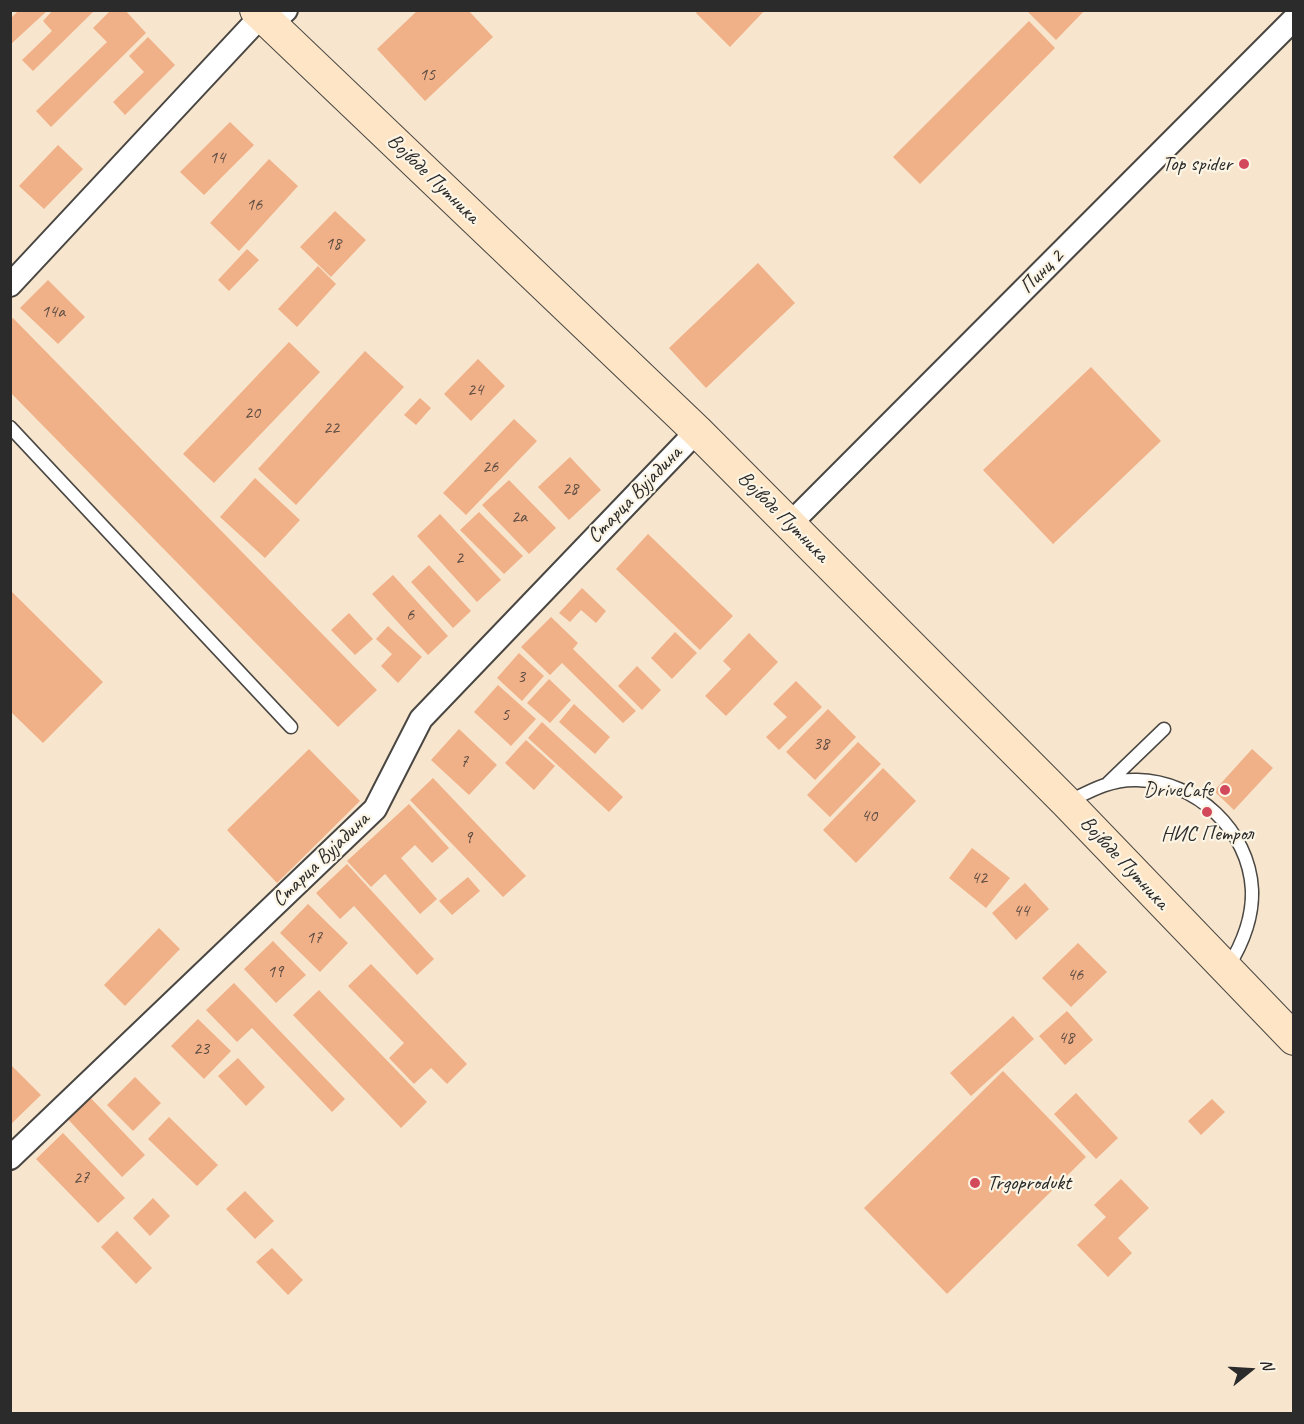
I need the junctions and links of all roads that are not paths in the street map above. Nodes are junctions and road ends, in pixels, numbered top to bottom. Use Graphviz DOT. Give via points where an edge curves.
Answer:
graph roads {
  1 [pos="268,15"];
  2 [pos="1293,20"];
  3 [pos="10,285"];
  4 [pos="10,427"];
  5 [pos="697,430"];
  6 [pos="790,524"];
  7 [pos="291,727"];
  8 [pos="1164,729"];
  9 [pos="1108,783"];
  10 [pos="1066,802"];
  11 [pos="1226,971"];
  12 [pos="1293,1039"];
  13 [pos="10,1158"];
  1 -- 3 [label="street"];
  1 -- 5 [label="main road, Војводе Путника"];
  2 -- 6 [label="street, Пинц 2"];
  4 -- 7 [label="lane"];
  5 -- 6 [label="main road, Војводе Путника"];
  5 -- 13 [label="street, Старца Вујадина" via="421,719 375,808"];
  6 -- 10 [label="main road, Војводе Путника"];
  8 -- 9 [label="lane"];
  9 -- 10 [label="lane"];
  9 -- 11 [label="lane" via="1137,780 1166,784 1192,795 1216,812 1234,834 1246,861 1252,889 1250,918 1241,946"];
  10 -- 11 [label="main road, Војводе Путника"];
  11 -- 12 [label="main road, Војводе Путника"];
}
